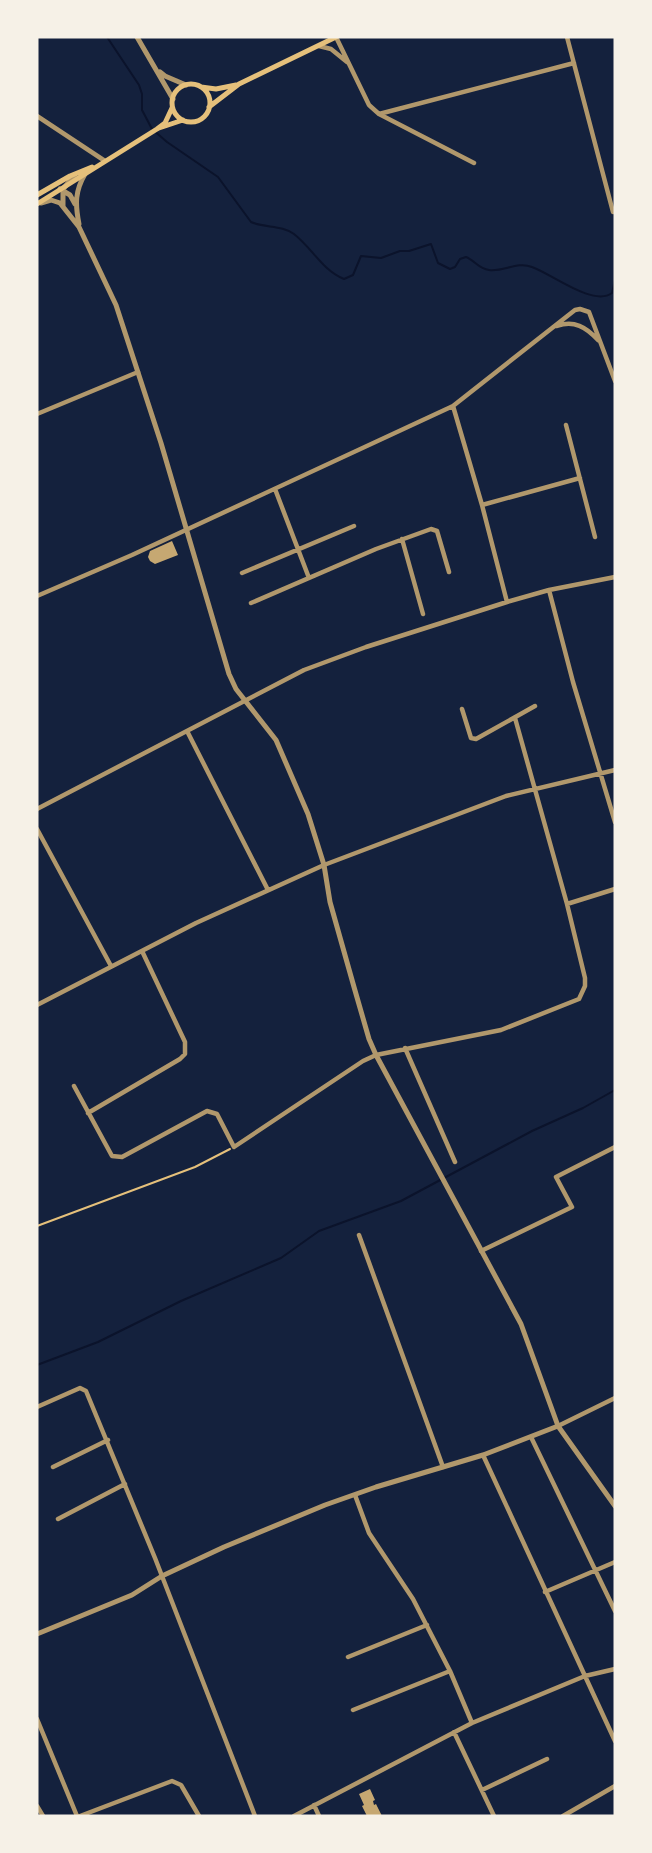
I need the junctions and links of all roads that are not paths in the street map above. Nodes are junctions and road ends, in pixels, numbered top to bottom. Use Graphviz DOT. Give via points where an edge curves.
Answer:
graph roads {
  1 [pos="137,37"];
  2 [pos="336,37"];
  3 [pos="567,37"];
  4 [pos="318,46"];
  5 [pos="574,63"];
  6 [pos="153,64"];
  7 [pos="352,69"];
  8 [pos="186,85"];
  9 [pos="239,85"];
  10 [pos="201,87"];
  11 [pos="173,99"];
  12 [pos="209,107"];
  13 [pos="172,108"];
  14 [pos="379,114"];
  15 [pos="37,116"];
  16 [pos="183,120"];
  17 [pos="157,129"];
  18 [pos="105,161"];
  19 [pos="474,163"];
  20 [pos="98,165"];
  21 [pos="78,173"];
  22 [pos="85,174"];
  23 [pos="50,187"];
  24 [pos="63,190"];
  25 [pos="37,195"];
  26 [pos="37,204"];
  27 [pos="76,205"];
  28 [pos="63,206"];
  29 [pos="613,212"];
  30 [pos="79,227"];
  31 [pos="553,328"];
  32 [pos="599,342"];
  33 [pos="138,372"];
  34 [pos="615,381"];
  35 [pos="453,406"];
  36 [pos="37,414"];
  37 [pos="566,425"];
  38 [pos="580,478"];
  39 [pos="275,489"];
  40 [pos="482,505"];
  41 [pos="354,526"];
  42 [pos="187,529"];
  43 [pos="595,537"];
  44 [pos="402,538"];
  45 [pos="298,549"];
  46 [pos="449,572"];
  47 [pos="242,573"];
  48 [pos="615,577"];
  49 [pos="309,578"];
  50 [pos="549,590"];
  51 [pos="37,596"];
  52 [pos="508,602"];
  53 [pos="251,603"];
  54 [pos="423,614"];
  55 [pos="245,702"];
  56 [pos="535,706"];
  57 [pos="461,709"];
  58 [pos="515,718"];
  59 [pos="187,731"];
  60 [pos="615,771"];
  61 [pos="601,774"];
  62 [pos="533,789"];
  63 [pos="37,809"];
  64 [pos="615,822"];
  65 [pos="37,829"];
  66 [pos="324,865"];
  67 [pos="268,890"];
  68 [pos="615,890"];
  69 [pos="567,904"];
  70 [pos="142,951"];
  71 [pos="111,966"];
  72 [pos="37,1005"];
  73 [pos="405,1048"];
  74 [pos="376,1055"];
  75 [pos="74,1086"];
  76 [pos="88,1113"];
  77 [pos="615,1147"];
  78 [pos="455,1162"];
  79 [pos="359,1236"];
  80 [pos="481,1251"];
  81 [pos="615,1398"];
  82 [pos="37,1407"];
  83 [pos="558,1426"];
  84 [pos="531,1437"];
  85 [pos="107,1440"];
  86 [pos="483,1455"];
  87 [pos="53,1467"];
  88 [pos="443,1467"];
  89 [pos="125,1484"];
  90 [pos="355,1495"];
  91 [pos="615,1506"];
  92 [pos="58,1519"];
  93 [pos="615,1562"];
  94 [pos="596,1570"];
  95 [pos="162,1576"];
  96 [pos="545,1592"];
  97 [pos="615,1611"];
  98 [pos="427,1625"];
  99 [pos="37,1633"];
  100 [pos="348,1657"];
  101 [pos="615,1669"];
  102 [pos="450,1671"];
  103 [pos="585,1676"];
  104 [pos="353,1710"];
  105 [pos="37,1719"];
  106 [pos="472,1723"];
  107 [pos="454,1732"];
  108 [pos="615,1741"];
  109 [pos="547,1759"];
  110 [pos="615,1786"];
  111 [pos="482,1790"];
  112 [pos="314,1805"];
  113 [pos="37,1806"];
  114 [pos="43,1816"];
  115 [pos="78,1816"];
  116 [pos="199,1816"];
  117 [pos="256,1816"];
  118 [pos="293,1816"];
  119 [pos="319,1816"];
  120 [pos="494,1816"];
  121 [pos="563,1816"];
  1 -- 6 [label="street"];
  2 -- 4 [label="main road"];
  2 -- 7 [label="street"];
  3 -- 5 [label="street"];
  4 -- 7 [label="street" via="331,49"];
  4 -- 9 [label="main road"];
  5 -- 14 [label="street"];
  5 -- 29 [label="street"];
  6 -- 8 [label="street" via="164,76"];
  6 -- 11 [label="street"];
  7 -- 14 [label="street" via="369,105"];
  8 -- 10 [label="main road"];
  8 -- 11 [label="main road"];
  9 -- 10 [label="main road"];
  9 -- 12 [label="main road"];
  10 -- 12 [label="main road"];
  11 -- 13 [label="main road"];
  12 -- 16 [label="main road" via="196,121"];
  13 -- 16 [label="main road"];
  13 -- 17 [label="main road"];
  14 -- 19 [label="street"];
  15 -- 18 [label="street"];
  16 -- 17 [label="main road"];
  17 -- 18 [label="main road"];
  18 -- 20 [label="main road"];
  20 -- 21 [label="main road"];
  20 -- 22 [label="main road"];
  21 -- 23 [label="main road"];
  21 -- 24 [label="street"];
  22 -- 24 [label="main road"];
  22 -- 27 [label="street"];
  23 -- 24 [label="street"];
  23 -- 25 [label="main road"];
  24 -- 26 [label="main road"];
  24 -- 27 [label="street"];
  24 -- 28 [label="street"];
  26 -- 28 [label="street" via="51,200"];
  27 -- 30 [label="street"];
  28 -- 30 [label="street"];
  30 -- 33 [label="street" via="116,304"];
  31 -- 32 [label="street" via="576,324"];
  31 -- 32 [label="street" via="575,310 585,310"];
  31 -- 35 [label="street"];
  32 -- 34 [label="street"];
  33 -- 36 [label="street"];
  33 -- 42 [label="street"];
  35 -- 39 [label="street"];
  35 -- 40 [label="street"];
  37 -- 38 [label="street"];
  38 -- 40 [label="street"];
  38 -- 43 [label="street"];
  39 -- 42 [label="street"];
  39 -- 45 [label="street"];
  40 -- 52 [label="street"];
  41 -- 45 [label="street"];
  42 -- 51 [label="street"];
  42 -- 55 [label="street" via="223,657"];
  44 -- 46 [label="street" via="437,531"];
  44 -- 49 [label="street"];
  44 -- 54 [label="street"];
  45 -- 47 [label="street"];
  45 -- 49 [label="street"];
  48 -- 50 [label="street"];
  49 -- 53 [label="street"];
  50 -- 52 [label="street"];
  50 -- 61 [label="street"];
  52 -- 55 [label="street" via="304,670"];
  55 -- 59 [label="street"];
  55 -- 66 [label="street" via="281,748"];
  56 -- 58 [label="street"];
  57 -- 58 [label="street" via="468,734 476,739"];
  58 -- 62 [label="street"];
  59 -- 63 [label="street"];
  59 -- 67 [label="street"];
  60 -- 61 [label="street"];
  61 -- 62 [label="street"];
  61 -- 64 [label="street"];
  62 -- 66 [label="street"];
  62 -- 69 [label="street"];
  65 -- 71 [label="street"];
  66 -- 67 [label="street"];
  66 -- 74 [label="street" via="335,919"];
  67 -- 70 [label="street"];
  68 -- 69 [label="street"];
  69 -- 73 [label="street" via="585,978 583,993 572,1002 501,1030"];
  70 -- 71 [label="street"];
  70 -- 76 [label="street" via="186,1042 185,1054"];
  71 -- 72 [label="street"];
  73 -- 74 [label="street"];
  73 -- 78 [label="street"];
  74 -- 76 [label="street" via="234,1147 217,1114 206,1111 117,1158 108,1152"];
  74 -- 80 [label="street"];
  75 -- 76 [label="street"];
  77 -- 80 [label="street" via="556,1177 572,1207"];
  79 -- 88 [label="street"];
  80 -- 83 [label="street" via="521,1324"];
  81 -- 83 [label="street"];
  82 -- 85 [label="street" via="80,1388 86,1391"];
  83 -- 84 [label="street"];
  83 -- 91 [label="street"];
  84 -- 86 [label="street"];
  84 -- 94 [label="street"];
  85 -- 87 [label="street"];
  85 -- 89 [label="street"];
  86 -- 88 [label="street"];
  86 -- 96 [label="street"];
  88 -- 90 [label="street"];
  89 -- 92 [label="street"];
  89 -- 95 [label="street"];
  90 -- 95 [label="street"];
  90 -- 98 [label="street" via="369,1533"];
  93 -- 94 [label="street"];
  94 -- 96 [label="street"];
  94 -- 97 [label="street"];
  95 -- 99 [label="street" via="132,1595"];
  95 -- 117 [label="street"];
  96 -- 103 [label="street"];
  98 -- 100 [label="street"];
  98 -- 102 [label="street"];
  101 -- 103 [label="street"];
  102 -- 104 [label="street"];
  102 -- 106 [label="street"];
  103 -- 106 [label="street"];
  103 -- 108 [label="street"];
  105 -- 115 [label="street"];
  106 -- 107 [label="street"];
  107 -- 111 [label="street"];
  107 -- 112 [label="street"];
  109 -- 111 [label="street"];
  110 -- 121 [label="street"];
  111 -- 120 [label="street"];
  112 -- 118 [label="street"];
  112 -- 119 [label="street"];
  113 -- 114 [label="street"];
  115 -- 116 [label="street" via="172,1781 181,1785"];
}
